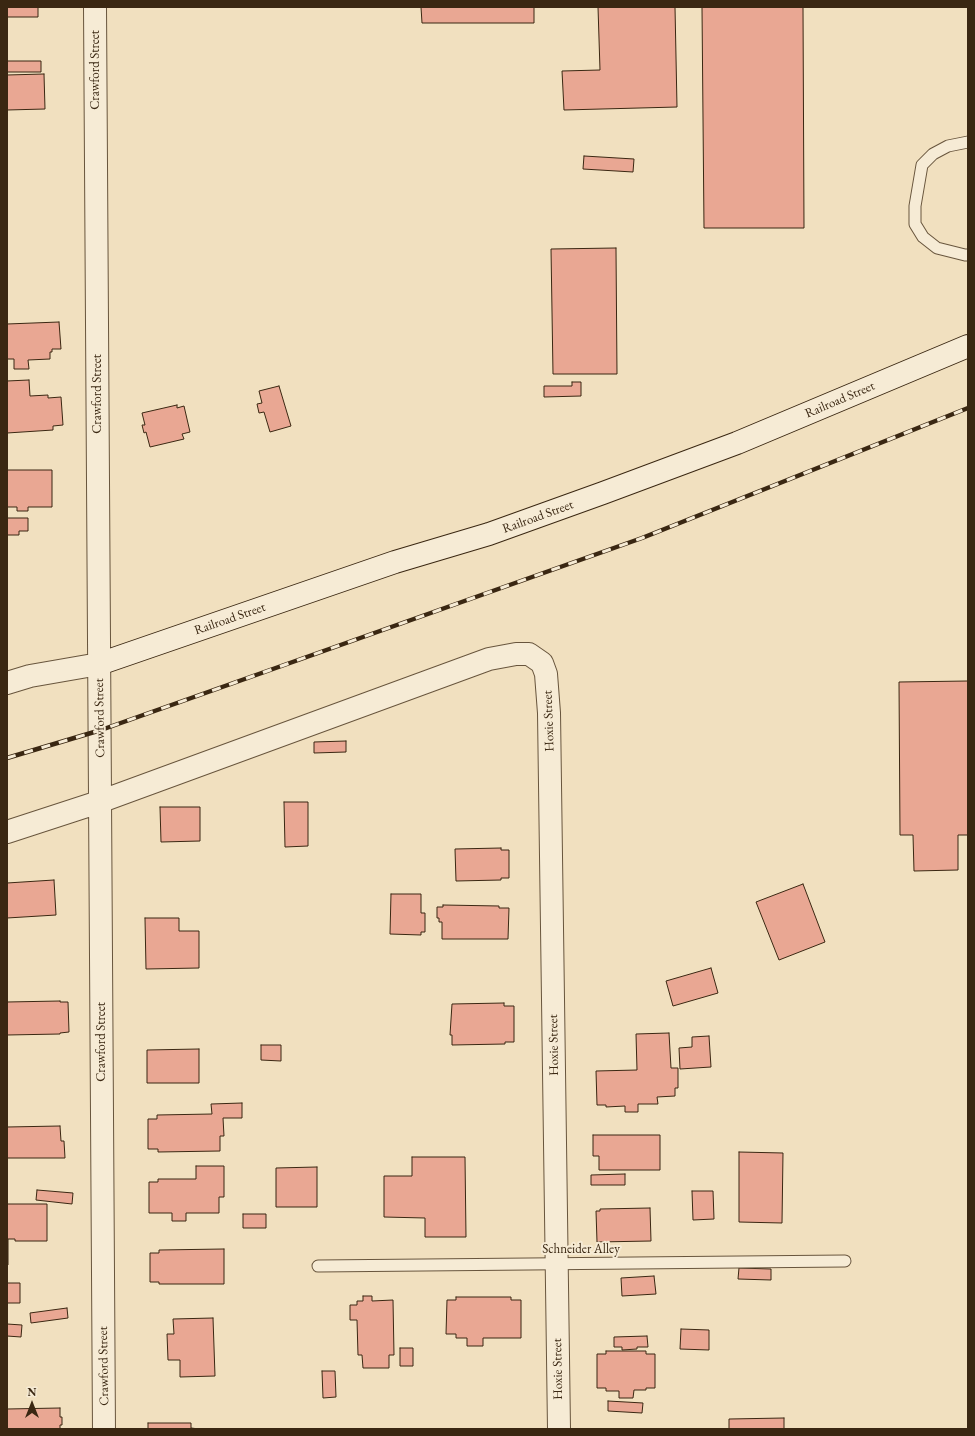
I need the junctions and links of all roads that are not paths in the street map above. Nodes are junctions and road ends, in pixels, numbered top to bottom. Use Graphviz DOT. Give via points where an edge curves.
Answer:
graph roads {
  1 [pos="95,7"];
  2 [pos="968,142"];
  3 [pos="968,255"];
  4 [pos="968,346"];
  5 [pos="99,664"];
  6 [pos="7,683"];
  7 [pos="99,802"];
  8 [pos="7,832"];
  9 [pos="845,1261"];
  10 [pos="557,1263"];
  11 [pos="318,1266"];
  12 [pos="104,1429"];
  13 [pos="559,1429"];
  1 -- 5 [label="street, Crawford Street"];
  2 -- 3 [label="lane" via="948,146 933,154 922,165 915,206 915,224 924,237 937,248"];
  4 -- 5 [label="street, Railroad Street" via="737,443 603,493 489,534 395,562"];
  5 -- 6 [label="street, Railroad Street" via="30,676"];
  5 -- 7 [label="street, Crawford Street"];
  7 -- 8 [label="street"];
  7 -- 10 [label="street, Hoxie Street" via="489,659 529,654 542,663 546,674 549,712"];
  7 -- 12 [label="street, Crawford Street"];
  9 -- 10 [label="lane, Schneider Alley"];
  10 -- 11 [label="lane, Schneider Alley"];
  10 -- 13 [label="street, Hoxie Street"];
}
